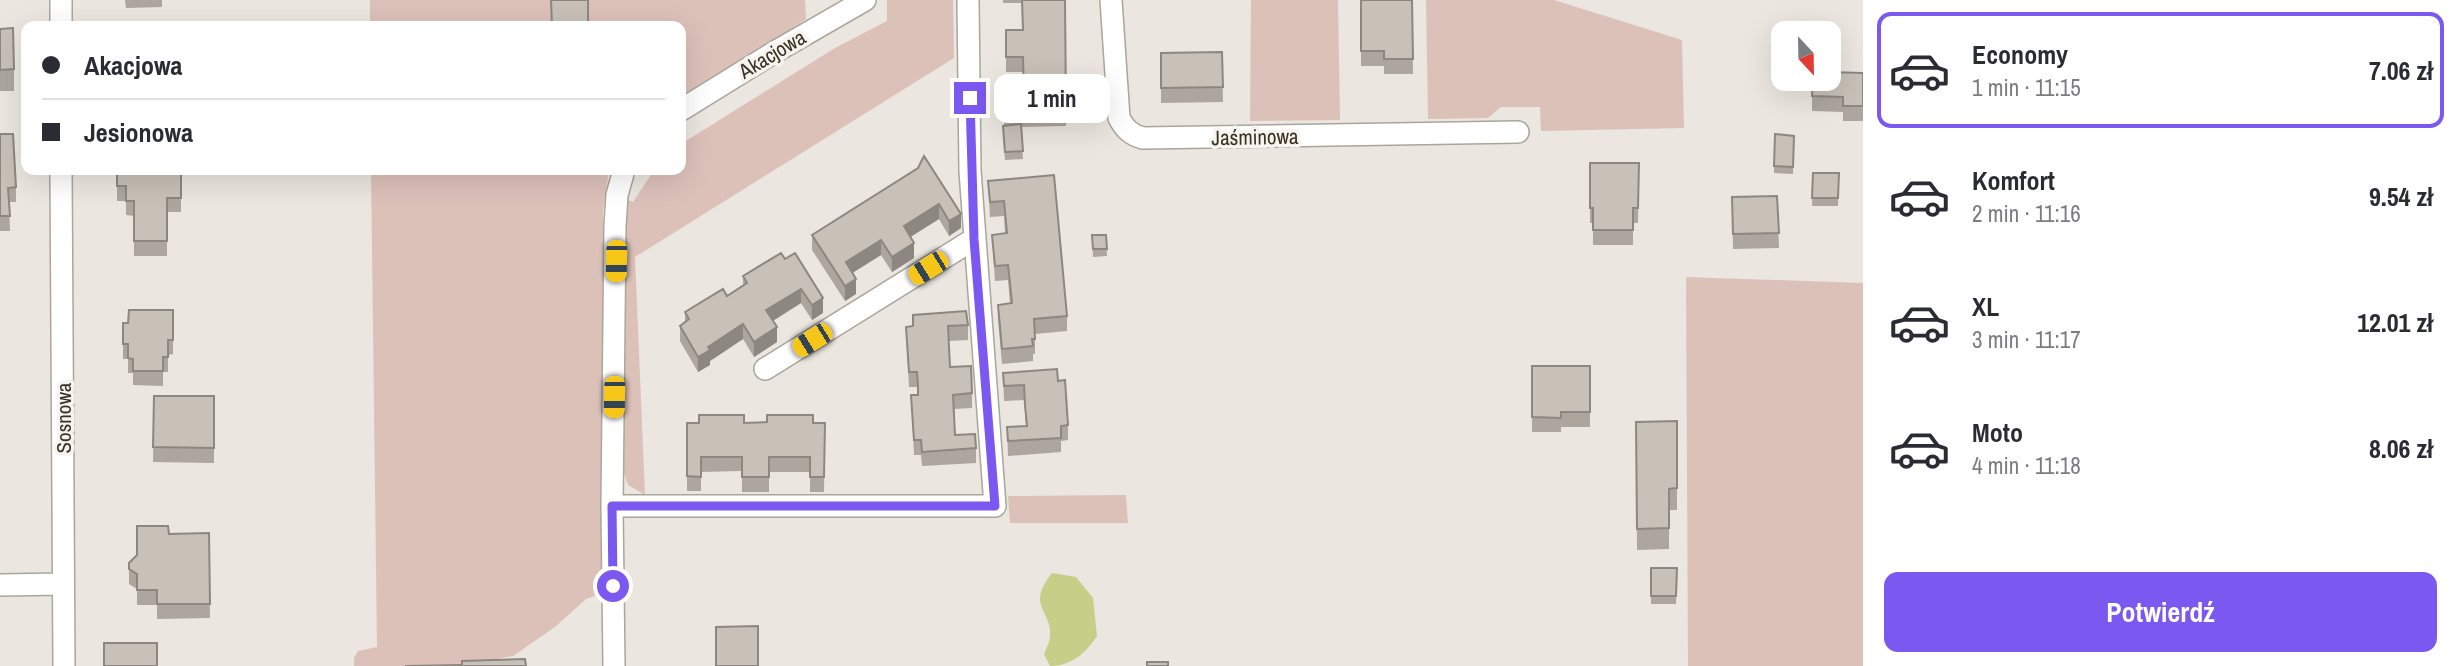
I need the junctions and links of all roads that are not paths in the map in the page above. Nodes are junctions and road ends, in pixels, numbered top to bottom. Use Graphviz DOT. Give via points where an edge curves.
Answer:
graph roads {
  1 [pos="61,0"];
  2 [pos="865,0"];
  3 [pos="968,0"];
  4 [pos="1111,0"];
  5 [pos="61,21"];
  6 [pos="686,107"];
  7 [pos="1518,132"];
  8 [pos="61,175"];
  9 [pos="623,175"];
  10 [pos="974,239"];
  11 [pos="765,369"];
  12 [pos="612,506"];
  13 [pos="63,584"];
  14 [pos="0,585"];
  15 [pos="64,666"];
  16 [pos="614,666"];
  1 -- 5 [label="street"];
  2 -- 6 [label="street, Akacjowa"];
  3 -- 10 [label="street"];
  4 -- 7 [label="street, Jaśminowa" via="1119,118 1136,136"];
  8 -- 13 [label="street, Sosnowa"];
  9 -- 12 [label="street" via="615,226"];
  10 -- 11 [label="street"];
  10 -- 12 [label="street" via="995,506"];
  12 -- 16 [label="street"];
  13 -- 14 [label="street"];
  13 -- 15 [label="street, Sosnowa"];
}
